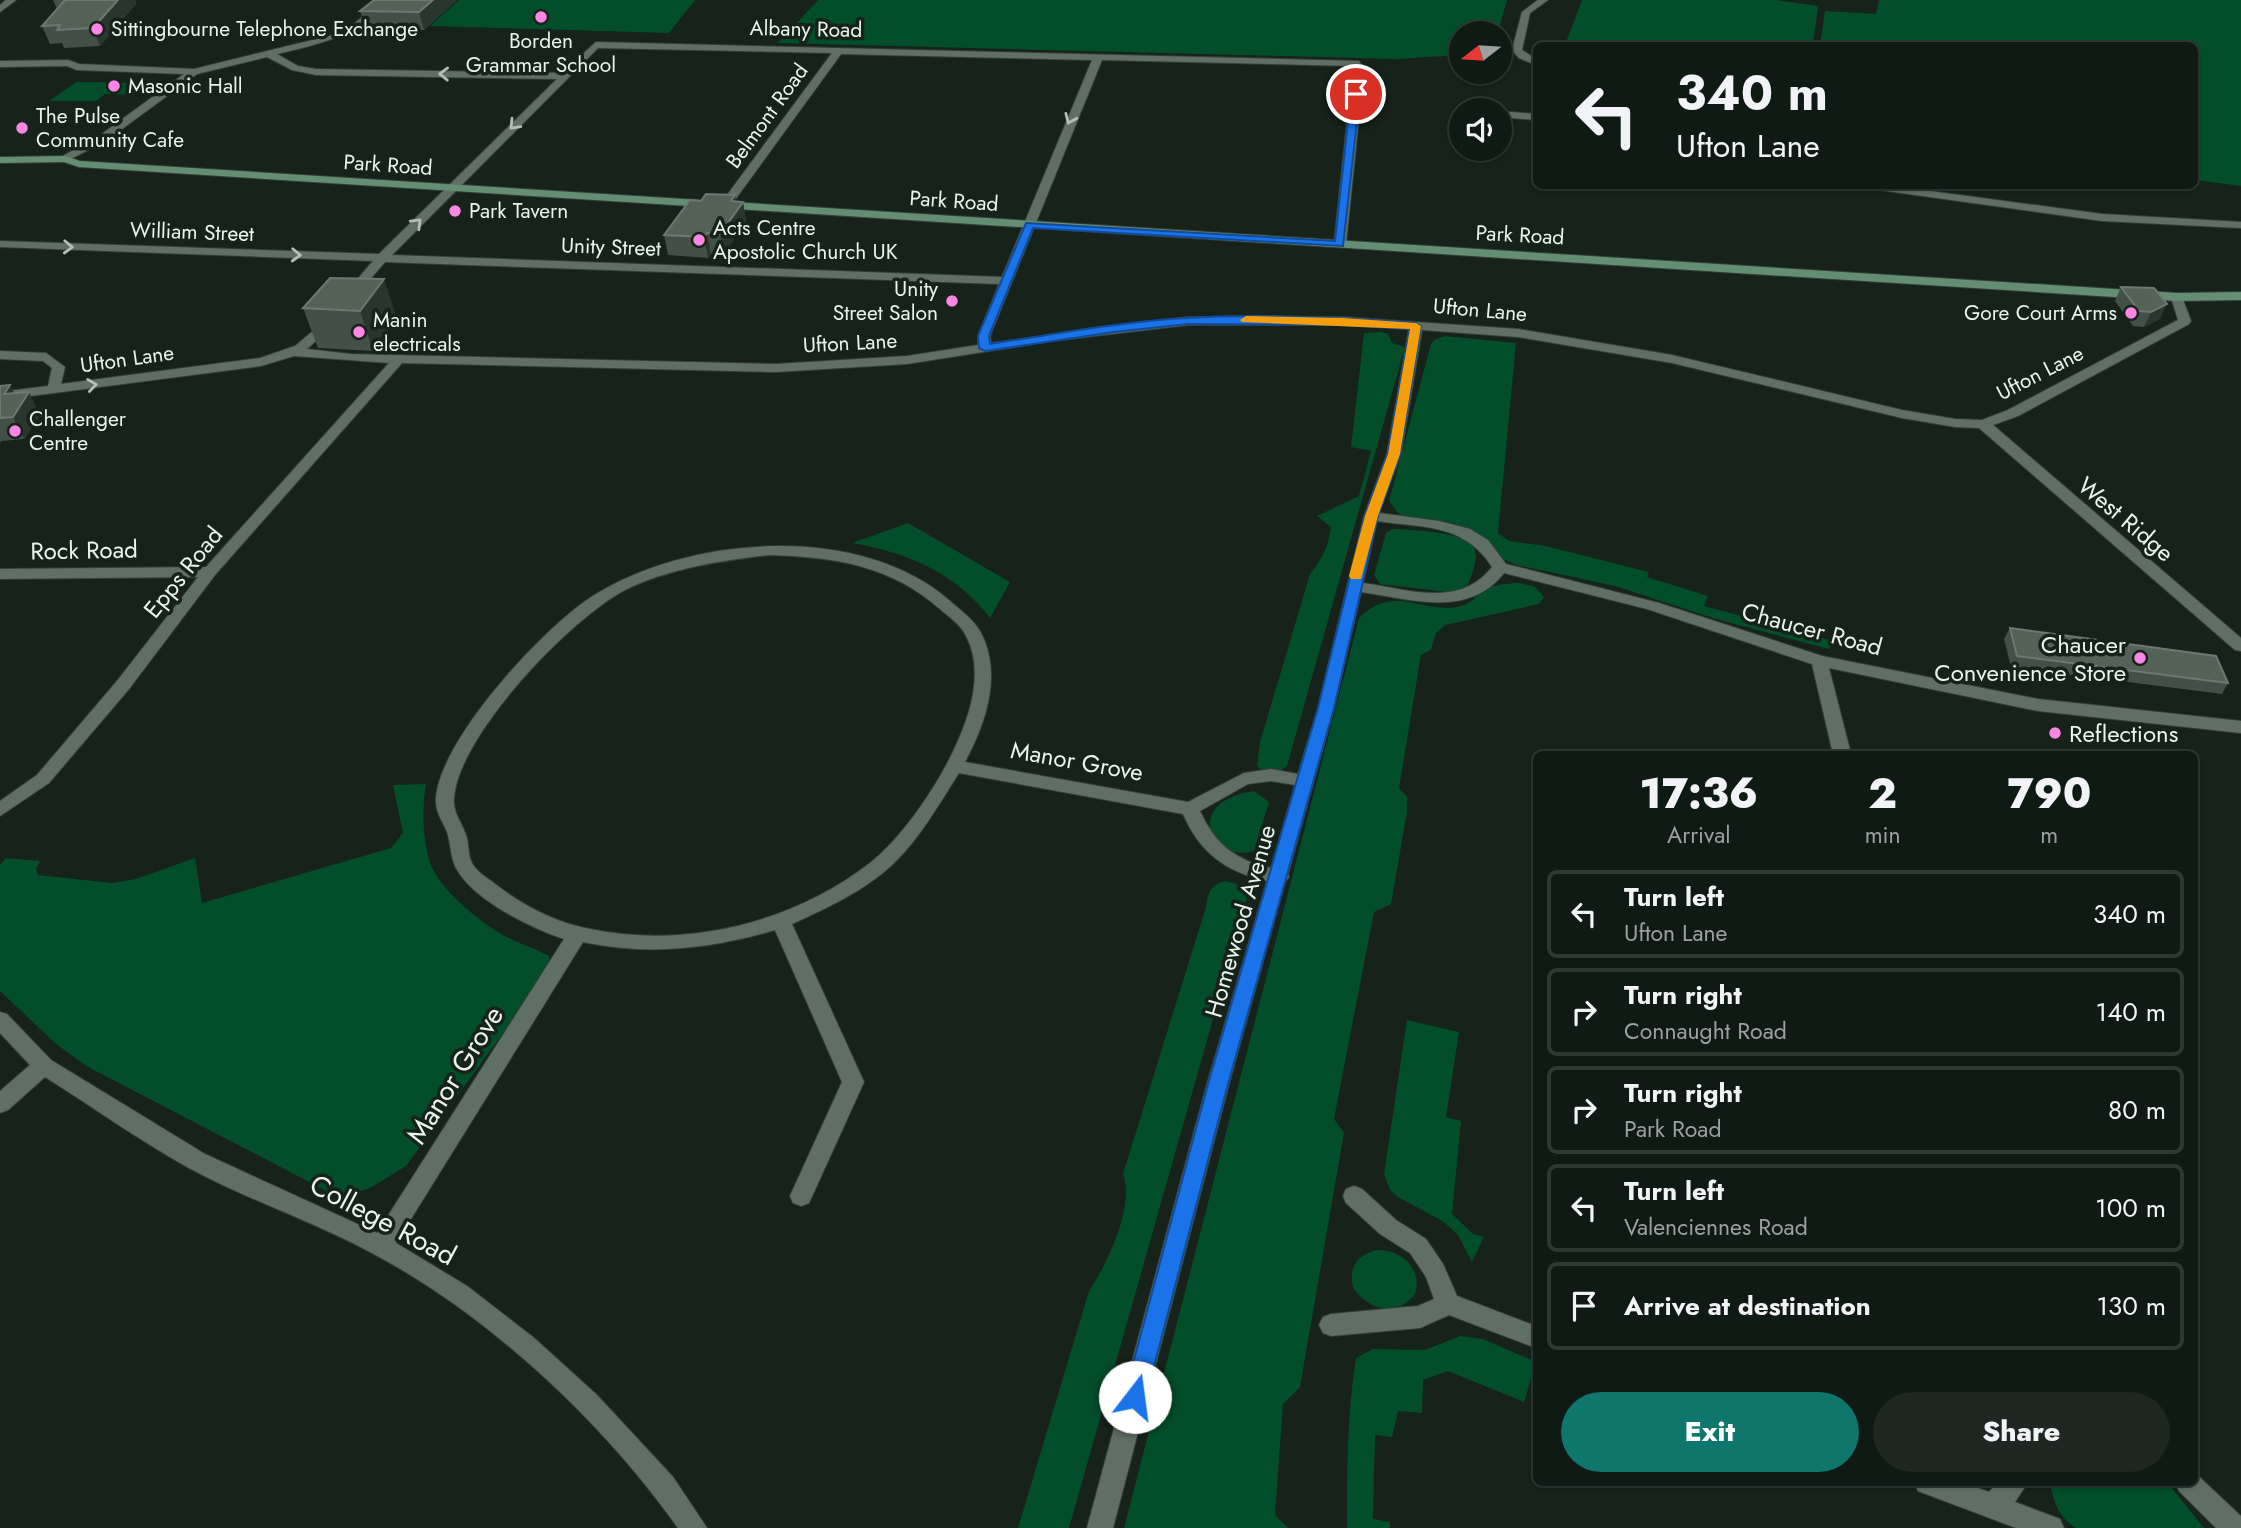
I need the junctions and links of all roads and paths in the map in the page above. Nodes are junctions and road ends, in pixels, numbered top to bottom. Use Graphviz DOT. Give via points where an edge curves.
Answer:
graph roads {
  1 [pos="12,0"];
  2 [pos="388,0"];
  3 [pos="1544,0"];
  4 [pos="0,9"];
  5 [pos="840,50"];
  6 [pos="267,54"];
  7 [pos="1098,57"];
  8 [pos="1533,61"];
  9 [pos="0,64"];
  10 [pos="194,72"];
  11 [pos="562,76"];
  12 [pos="1512,115"];
  13 [pos="1533,117"];
  14 [pos="65,159"];
  15 [pos="0,160"];
  16 [pos="452,188"];
  17 [pos="1884,189"];
  18 [pos="725,205"];
  19 [pos="1029,225"];
  20 [pos="2241,225"];
  21 [pos="0,244"];
  22 [pos="1339,244"];
  23 [pos="382,258"];
  24 [pos="1006,281"];
  25 [pos="2241,296"];
  26 [pos="2177,297"];
  27 [pos="1416,326"];
  28 [pos="985,348"];
  29 [pos="295,352"];
  30 [pos="0,355"];
  31 [pos="400,358"];
  32 [pos="53,391"];
  33 [pos="0,396"];
  34 [pos="1983,424"];
  35 [pos="1371,516"];
  36 [pos="1500,567"];
  37 [pos="210,572"];
  38 [pos="0,574"];
  39 [pos="1354,586"];
  40 [pos="2241,646"];
  41 [pos="1819,662"];
  42 [pos="2241,727"];
  43 [pos="1841,751"];
  44 [pos="955,766"];
  45 [pos="1306,781"];
  46 [pos="1190,809"];
  47 [pos="0,810"];
  48 [pos="1280,877"];
  49 [pos="780,920"];
  50 [pos="577,935"];
  51 [pos="0,1020"];
  52 [pos="44,1066"];
  53 [pos="0,1104"];
  54 [pos="801,1196"];
  55 [pos="1354,1196"];
  56 [pos="381,1246"];
  57 [pos="1448,1304"];
  58 [pos="1331,1325"];
  59 [pos="1533,1336"];
  60 [pos="1938,1486"];
  61 [pos="2012,1486"];
  62 [pos="2192,1486"];
  63 [pos="1994,1507"];
  64 [pos="694,1528"];
  65 [pos="1100,1528"];
  66 [pos="2051,1528"];
  67 [pos="2234,1528"];
  1 -- 4 [label="street"];
  2 -- 6 [label="street" via="347,32"];
  3 -- 8 [label="street" via="1526,12 1517,50"];
  5 -- 7 [label="street, Albany Road"];
  5 -- 11 [label="street, Albany Road" via="596,45"];
  5 -- 18 [label="street, Belmont Road"];
  6 -- 10 [label="street"];
  11 -- 6 [label="street, one-way" via="316,72"];
  7 -- 19 [label="street, one-way"];
  7 -- 22 [label="street, Albany Road" via="1359,65"];
  9 -- 10 [label="street" via="68,63"];
  10 -- 14 [label="street" via="103,138"];
  11 -- 16 [label="street, Albany Road, one-way"];
  12 -- 13 [label="street"];
  14 -- 15 [label="street, Park Road"];
  14 -- 16 [label="street, Park Road" via="93,165"];
  16 -- 18 [label="street, Park Road"];
  23 -- 16 [label="street, Albany Road, one-way"];
  17 -- 20 [label="street" via="2064,214 2175,225"];
  18 -- 19 [label="street, Park Road"];
  19 -- 22 [label="street, Park Road"];
  19 -- 24 [label="street"];
  21 -- 23 [label="street, William Street, one-way"];
  22 -- 26 [label="street, Park Road"];
  23 -- 24 [label="street, Unity Street"];
  23 -- 29 [label="street, Albany Road" via="321,334"];
  24 -- 28 [label="street" via="984,336"];
  25 -- 26 [label="street, Park Road"];
  26 -- 34 [label="street, Ufton Lane" via="2185,321"];
  27 -- 28 [label="street, Ufton Lane" via="1202,320"];
  27 -- 34 [label="street, Ufton Lane" via="1518,333 1672,359 1902,414"];
  27 -- 35 [label="street, Homewood Avenue" via="1394,454"];
  28 -- 31 [label="street, Ufton Lane" via="907,360 776,368"];
  29 -- 31 [label="street, Ufton Lane" via="319,357"];
  32 -- 29 [label="street, Ufton Lane, one-way" via="261,362"];
  30 -- 32 [label="street" via="46,357 59,367"];
  31 -- 37 [label="street, Epps Road"];
  32 -- 33 [label="street, Ufton Lane"];
  34 -- 40 [label="street, West Ridge"];
  35 -- 36 [label="street" via="1472,535"];
  35 -- 39 [label="street, Homewood Avenue"];
  36 -- 39 [label="street" via="1485,585 1467,595 1445,598"];
  36 -- 41 [label="street, Chaucer Road" via="1653,606"];
  37 -- 38 [label="street, Rock Road"];
  37 -- 47 [label="street, Epps Road" via="43,779"];
  39 -- 45 [label="street, Homewood Avenue"];
  41 -- 42 [label="street, Chaucer Road" via="2038,705"];
  41 -- 43 [label="street"];
  44 -- 46 [label="street, Manor Grove"];
  44 -- 49 [label="street" via="910,832 879,866 836,897"];
  44 -- 50 [label="street" via="983,692 982,659 971,630 912,578 827,553 769,550 714,558 619,587 553,636 508,686 458,759 447,785 445,813 456,830 462,867 493,898 529,918"];
  45 -- 46 [label="street" via="1271,775 1244,779"];
  45 -- 48 [label="street, Homewood Avenue"];
  46 -- 48 [label="street" via="1205,839 1230,864"];
  48 -- 65 [label="street, Homewood Avenue" via="1218,1084"];
  49 -- 50 [label="street" via="717,938 675,944 624,945"];
  49 -- 54 [label="street" via="853,1082"];
  50 -- 56 [label="street, Manor Grove"];
  51 -- 52 [label="street, College Road"];
  52 -- 53 [label="street"];
  52 -- 56 [label="street, College Road" via="197,1161"];
  55 -- 57 [label="street" via="1418,1246 1435,1271"];
  56 -- 64 [label="street, College Road" via="459,1294 561,1378 664,1486"];
  57 -- 58 [label="street" via="1420,1317"];
  57 -- 59 [label="street"];
  60 -- 63 [label="street"];
  61 -- 63 [label="street"];
  62 -- 67 [label="street"];
  63 -- 66 [label="street"];
}
